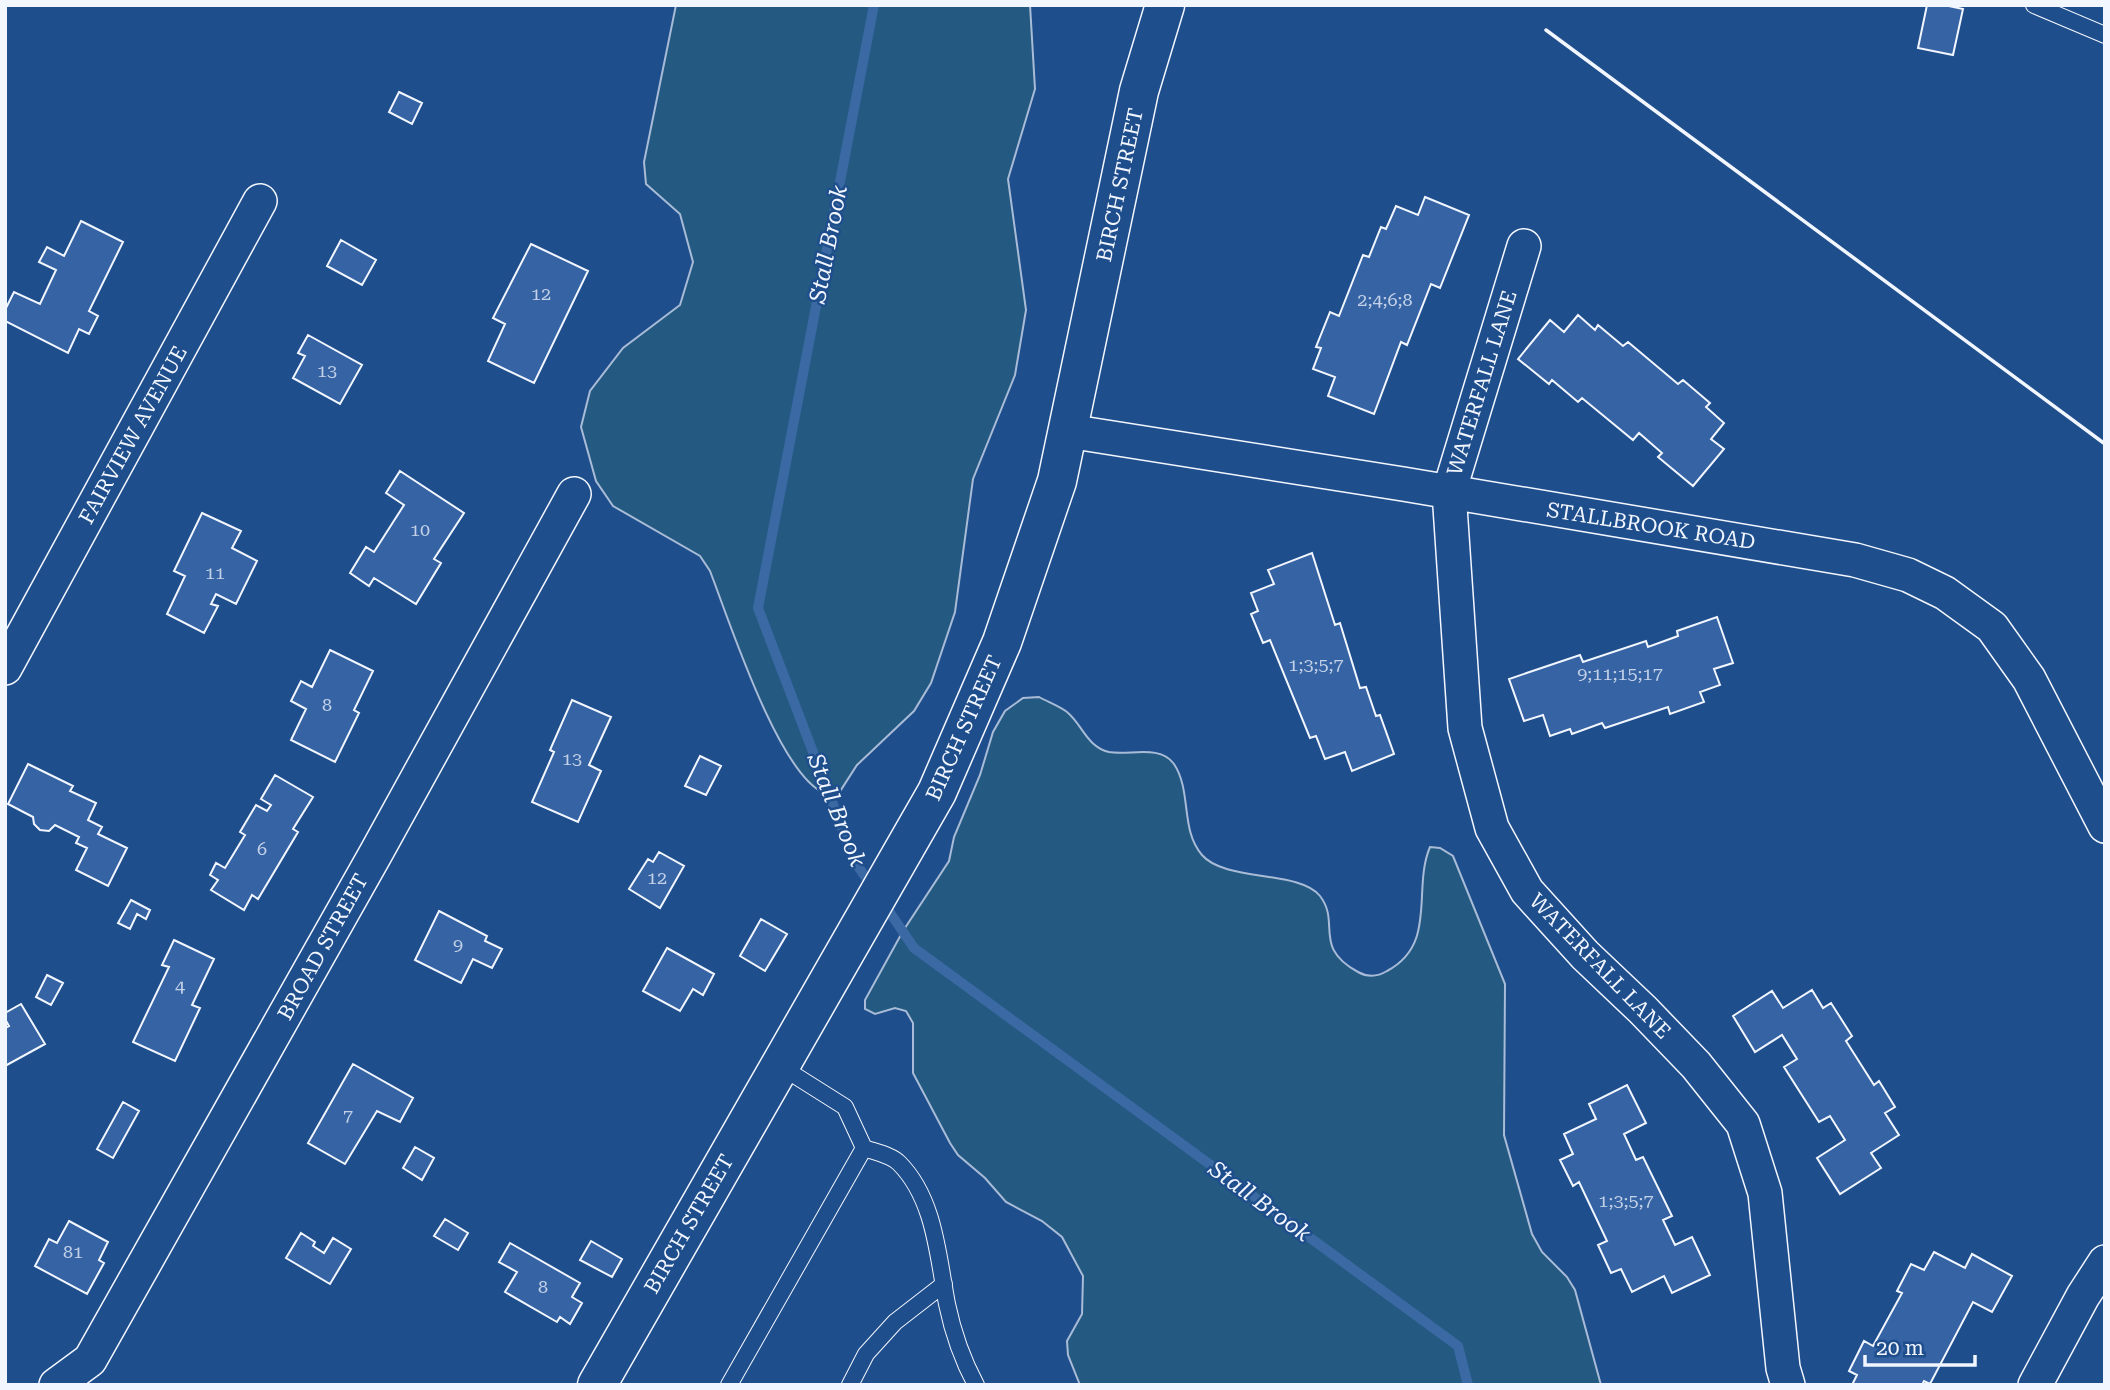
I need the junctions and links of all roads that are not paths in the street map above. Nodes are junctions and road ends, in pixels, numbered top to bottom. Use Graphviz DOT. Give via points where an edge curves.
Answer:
graph roads {
  1 [pos="1165,5"];
  2 [pos="2034,5"];
  3 [pos="2105,34"];
  4 [pos="260,201"];
  5 [pos="1524,246"];
  6 [pos="1068,431"];
  7 [pos="1449,492"];
  8 [pos="574,494"];
  9 [pos="5,668"];
  10 [pos="2105,826"];
  11 [pos="780,1066"];
  12 [pos="864,1148"];
  13 [pos="2105,1262"];
  14 [pos="944,1284"];
  15 [pos="56,1385"];
  16 [pos="597,1385"];
  17 [pos="729,1385"];
  18 [pos="850,1385"];
  19 [pos="976,1385"];
  20 [pos="1788,1385"];
  21 [pos="2035,1385"];
  1 -- 6 [label="street, BIRCH STREET" via="1139,91"];
  2 -- 3 [label="lane"];
  4 -- 9 [label="street, FAIRVIEW AVENUE"];
  5 -- 7 [label="street, WATERFALL LANE"];
  6 -- 7 [label="street, STALLBROOK ROAD"];
  6 -- 11 [label="street, BIRCH STREET" via="1057,481 1002,642 937,792"];
  7 -- 10 [label="street, STALLBROOK ROAD" via="1855,559 1908,575 1945,593 1992,627 2029,679"];
  7 -- 20 [label="street, WATERFALL LANE" via="1465,728 1492,828 1527,891 1696,1065 1743,1124 1765,1193"];
  8 -- 15 [label="street, BROAD STREET" via="90,1360"];
  11 -- 12 [label="lane" via="845,1107"];
  11 -- 16 [label="street, BIRCH STREET"];
  12 -- 14 [label="lane" via="898,1161 923,1198"];
  12 -- 17 [label="lane"];
  13 -- 21 [label="street"];
  14 -- 18 [label="lane" via="895,1322 866,1354"];
  14 -- 19 [label="lane" via="961,1356"];
}
